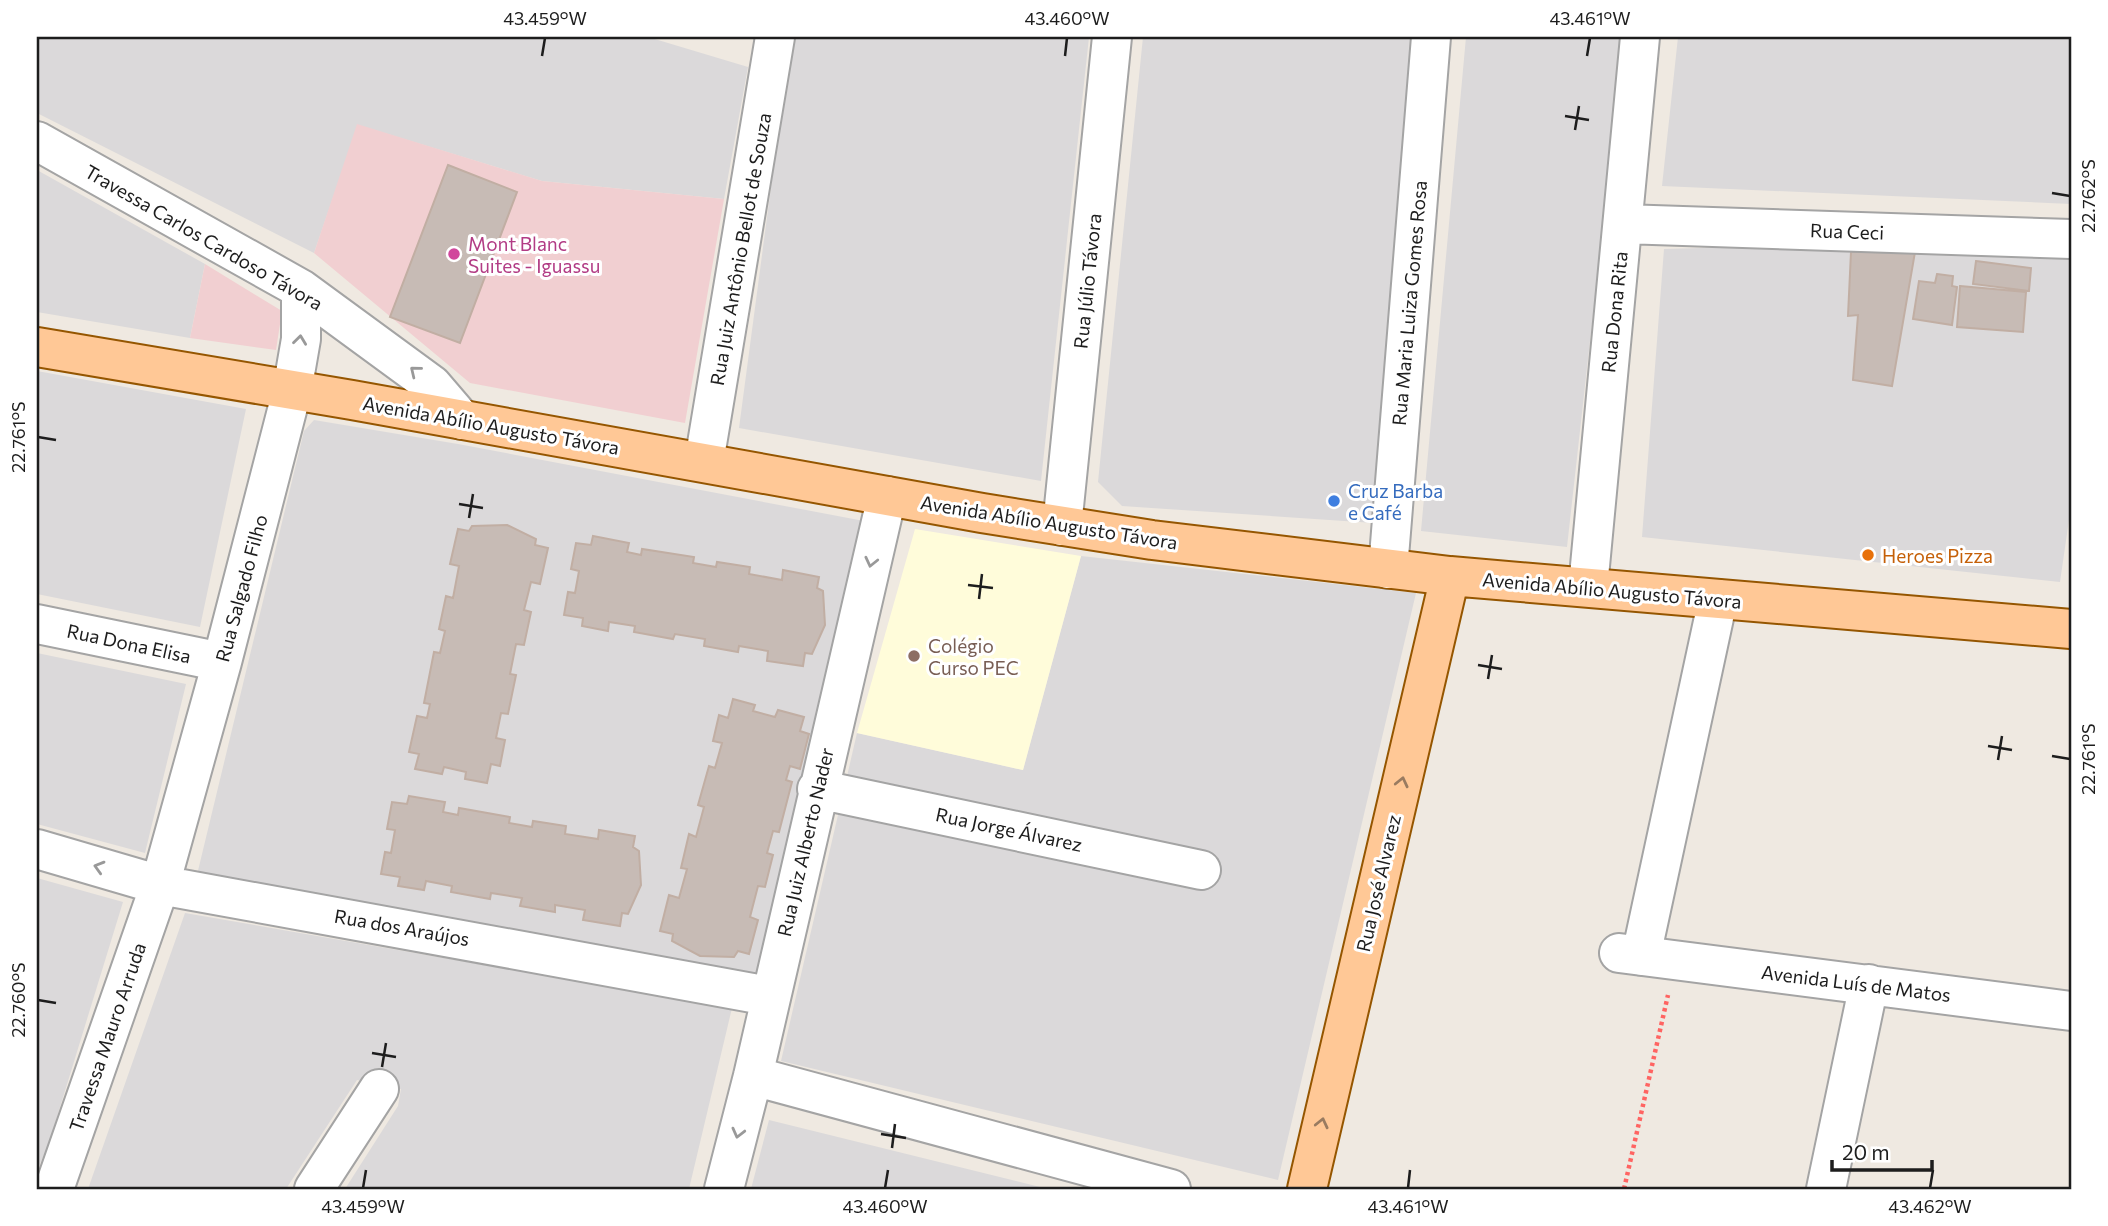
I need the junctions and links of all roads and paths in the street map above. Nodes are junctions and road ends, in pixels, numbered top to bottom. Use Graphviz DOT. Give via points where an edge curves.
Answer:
graph roads {
  1 [pos="1112,37"];
  2 [pos="1431,37"];
  3 [pos="1640,37"];
  4 [pos="765,40"];
  5 [pos="37,141"];
  6 [pos="1623,224"];
  7 [pos="2071,239"];
  8 [pos="301,289"];
  9 [pos="37,347"];
  10 [pos="292,391"];
  11 [pos="462,420"];
  12 [pos="704,462"];
  13 [pos="887,496"];
  14 [pos="1062,526"];
  15 [pos="1388,569"];
  16 [pos="1450,576"];
  17 [pos="1588,587"];
  18 [pos="1718,598"];
  19 [pos="37,624"];
  20 [pos="2071,629"];
  21 [pos="222,662"];
  22 [pos="817,789"];
  23 [pos="37,849"];
  24 [pos="1201,870"];
  25 [pos="160,885"];
  26 [pos="1645,956"];
  27 [pos="1869,985"];
  28 [pos="769,996"];
  29 [pos="2071,1011"];
  30 [pos="752,1076"];
  31 [pos="379,1089"];
  32 [pos="54,1189"];
  33 [pos="314,1189"];
  34 [pos="724,1189"];
  35 [pos="1171,1189"];
  36 [pos="1307,1189"];
  37 [pos="1624,1189"];
  38 [pos="1826,1189"];
  1 -- 14 [label="street, Rua Júlio Távora"];
  2 -- 15 [label="street, Rua Maria Luiza Gomes Rosa"];
  3 -- 6 [label="street, Rua Dona Rita"];
  4 -- 12 [label="street, Rua Juiz Antônio Bellot de Souza"];
  5 -- 8 [label="street, Travessa Carlos Cardoso Távora"];
  6 -- 7 [label="street, Rua Ceci"];
  6 -- 17 [label="street, Rua Dona Rita"];
  10 -- 8 [label="street, Rua Salgado Filho, one-way" via="301,339"];
  11 -- 8 [label="street, Travessa Carlos Cardoso Távora, one-way" via="432,385"];
  9 -- 10 [label="main road, Avenida Abílio Augusto Távora"];
  10 -- 11 [label="main road, Avenida Abílio Augusto Távora"];
  10 -- 21 [label="street, Rua Salgado Filho"];
  11 -- 12 [label="main road, Avenida Abílio Augusto Távora"];
  12 -- 13 [label="main road, Avenida Abílio Augusto Távora"];
  13 -- 14 [label="main road, Avenida Abílio Augusto Távora"];
  13 -- 22 [label="street, Rua Juiz Alberto Nader, one-way"];
  14 -- 15 [label="main road, Avenida Abílio Augusto Távora"];
  15 -- 16 [label="main road, Avenida Abílio Augusto Távora"];
  16 -- 17 [label="main road, Avenida Abílio Augusto Távora"];
  36 -- 16 [label="main road, Rua José Alvarez, one-way"];
  17 -- 18 [label="main road, Avenida Abílio Augusto Távora"];
  18 -- 20 [label="main road, Avenida Abílio Augusto Távora"];
  18 -- 26 [label="street"];
  19 -- 21 [label="street, Rua Dona Elisa"];
  21 -- 25 [label="street, Rua Salgado Filho"];
  22 -- 24 [label="street, Rua Jorge Álvarez"];
  22 -- 28 [label="street, Rua Juiz Alberto Nader"];
  25 -- 23 [label="street, Rua dos Araújos, one-way"];
  25 -- 28 [label="street, Rua dos Araújos"];
  25 -- 32 [label="street, Travessa Mauro Arruda"];
  26 -- 27 [label="street, Avenida Luís de Matos"];
  26 -- 37 [label="path"];
  27 -- 29 [label="street, Avenida Luís de Matos"];
  27 -- 38 [label="street"];
  28 -- 30 [label="street, Rua Juiz Alberto Nader"];
  30 -- 34 [label="street, Rua Juiz Alberto Nader, one-way"];
  30 -- 35 [label="street"];
  31 -- 33 [label="street"];
}
